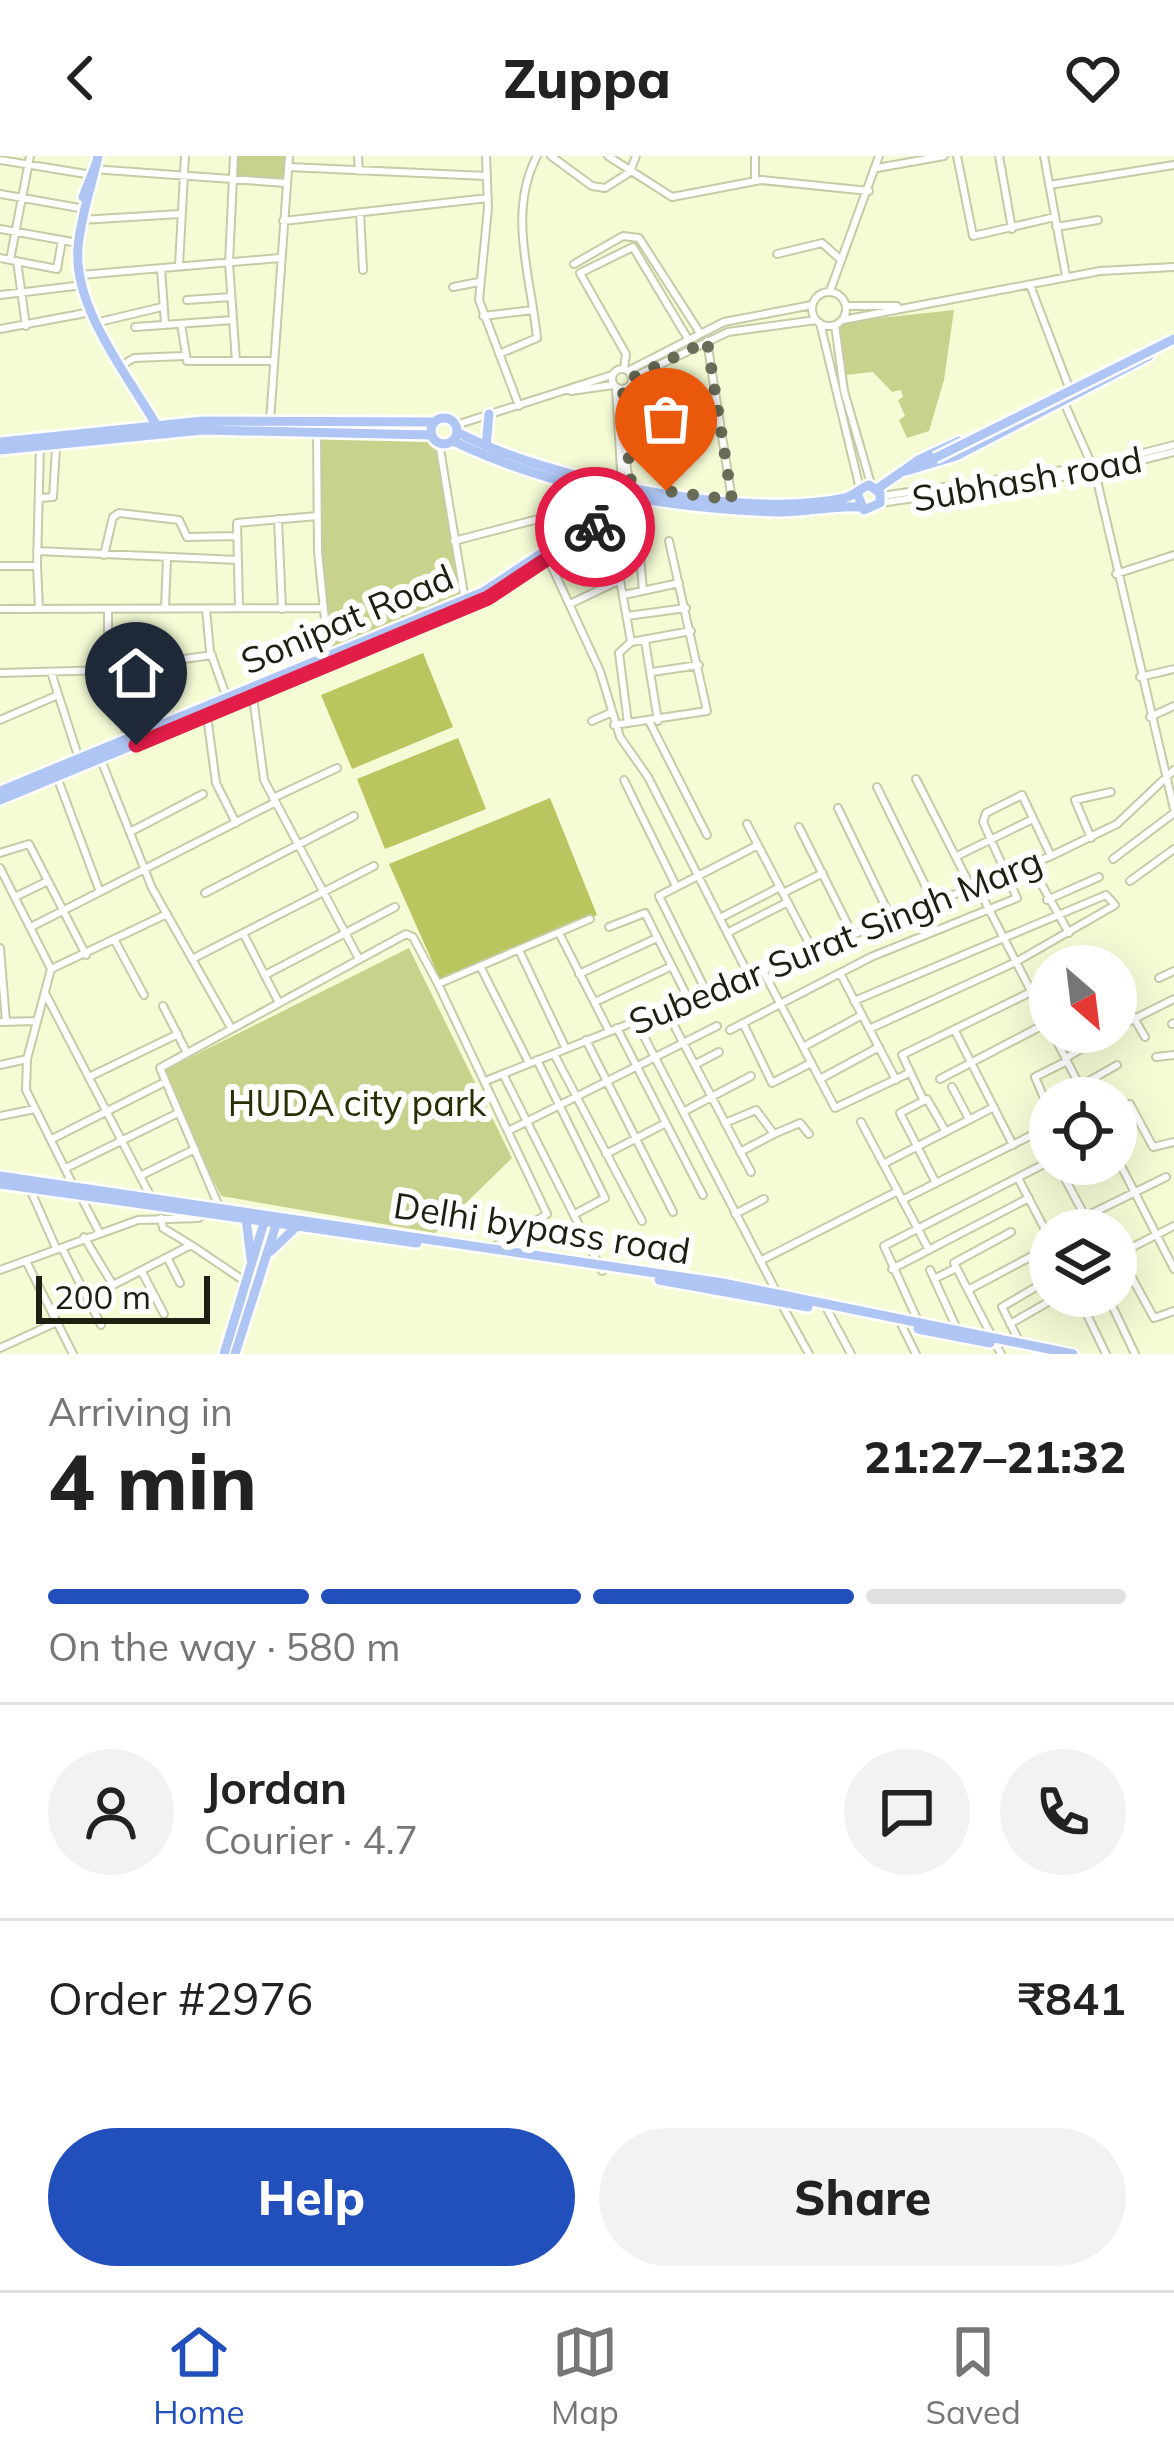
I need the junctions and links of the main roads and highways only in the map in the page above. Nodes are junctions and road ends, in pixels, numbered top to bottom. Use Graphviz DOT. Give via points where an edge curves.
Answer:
graph roads {
  1 [pos="94,168"];
  2 [pos="94,315"];
  3 [pos="1174,339"];
  4 [pos="489,414"];
  5 [pos="155,430"];
  6 [pos="434,433"];
  7 [pos="455,433"];
  8 [pos="40,445"];
  9 [pos="0,446"];
  10 [pos="486,447"];
  11 [pos="906,471"];
  12 [pos="627,491"];
  13 [pos="858,491"];
  14 [pos="878,494"];
  15 [pos="860,507"];
  16 [pos="547,556"];
  17 [pos="422,622"];
  18 [pos="329,660"];
  19 [pos="0,796"];
  20 [pos="0,1180"];
  21 [pos="77,1191"];
  22 [pos="220,1209"];
  23 [pos="246,1219"];
  24 [pos="272,1219"];
  25 [pos="297,1226"];
  26 [pos="266,1257"];
  27 [pos="251,1264"];
  28 [pos="600,1268"];
  29 [pos="996,1345"];
  30 [pos="224,1354"];
  31 [pos="236,1354"];
  32 [pos="1042,1354"];
  33 [pos="1073,1354"];
  1 -- 2 [label="main road" via="71,242"];
  2 -- 5 [label="main road"];
  2 -- 5 [label="main road"];
  3 -- 11 [label="main road, bridge"];
  3 -- 11 [label="main road"];
  4 -- 10 [label="main road"];
  5 -- 6 [label="main road"];
  5 -- 6 [label="main road" via="270,421"];
  5 -- 8 [label="main road"];
  5 -- 8 [label="main road"];
  6 -- 7 [label="main road"];
  6 -- 7 [label="main road" via="446,418"];
  7 -- 10 [label="main road"];
  7 -- 12 [label="main road" via="552,481"];
  8 -- 9 [label="main road"];
  10 -- 12 [label="main road"];
  11 -- 14 [label="main road"];
  12 -- 13 [label="main road" via="804,502"];
  12 -- 15 [label="main road" via="776,512"];
  12 -- 16 [label="main road, Sonipat Road"];
  12 -- 16 [label="main road, Sonipat Road" via="596,526"];
  13 -- 14 [label="main road"];
  13 -- 15 [label="main road"];
  14 -- 15 [label="main road" via="873,509"];
  16 -- 17 [label="main road, Sonipat Road"];
  16 -- 17 [label="main road, Sonipat Road" via="488,598"];
  17 -- 18 [label="main road, Sonipat Road"];
  18 -- 19 [label="main road, Sonipat Road"];
  18 -- 19 [label="main road, Sonipat Road"];
  20 -- 21 [label="main road, Delhi bypass road"];
  20 -- 21 [label="main road, Delhi bypass road"];
  21 -- 22 [label="main road, Delhi bypass road"];
  21 -- 22 [label="main road, Delhi bypass road" via="161,1212"];
  22 -- 23 [label="main road, Delhi bypass road"];
  22 -- 24 [label="main road, Delhi bypass road"];
  23 -- 24 [label="main road, Delhi bypass road"];
  23 -- 27 [label="main road"];
  24 -- 25 [label="main road, Delhi bypass road"];
  24 -- 26 [label="main road"];
  24 -- 27 [label="main road"];
  24 -- 28 [label="main road, Delhi bypass road"];
  25 -- 26 [label="main road"];
  25 -- 28 [label="main road, Delhi bypass road"];
  26 -- 31 [label="main road"];
  27 -- 30 [label="main road"];
  28 -- 29 [label="main road, Delhi bypass road"];
  29 -- 32 [label="main road, Delhi bypass road"];
  29 -- 33 [label="main road, Delhi bypass road"];
}
